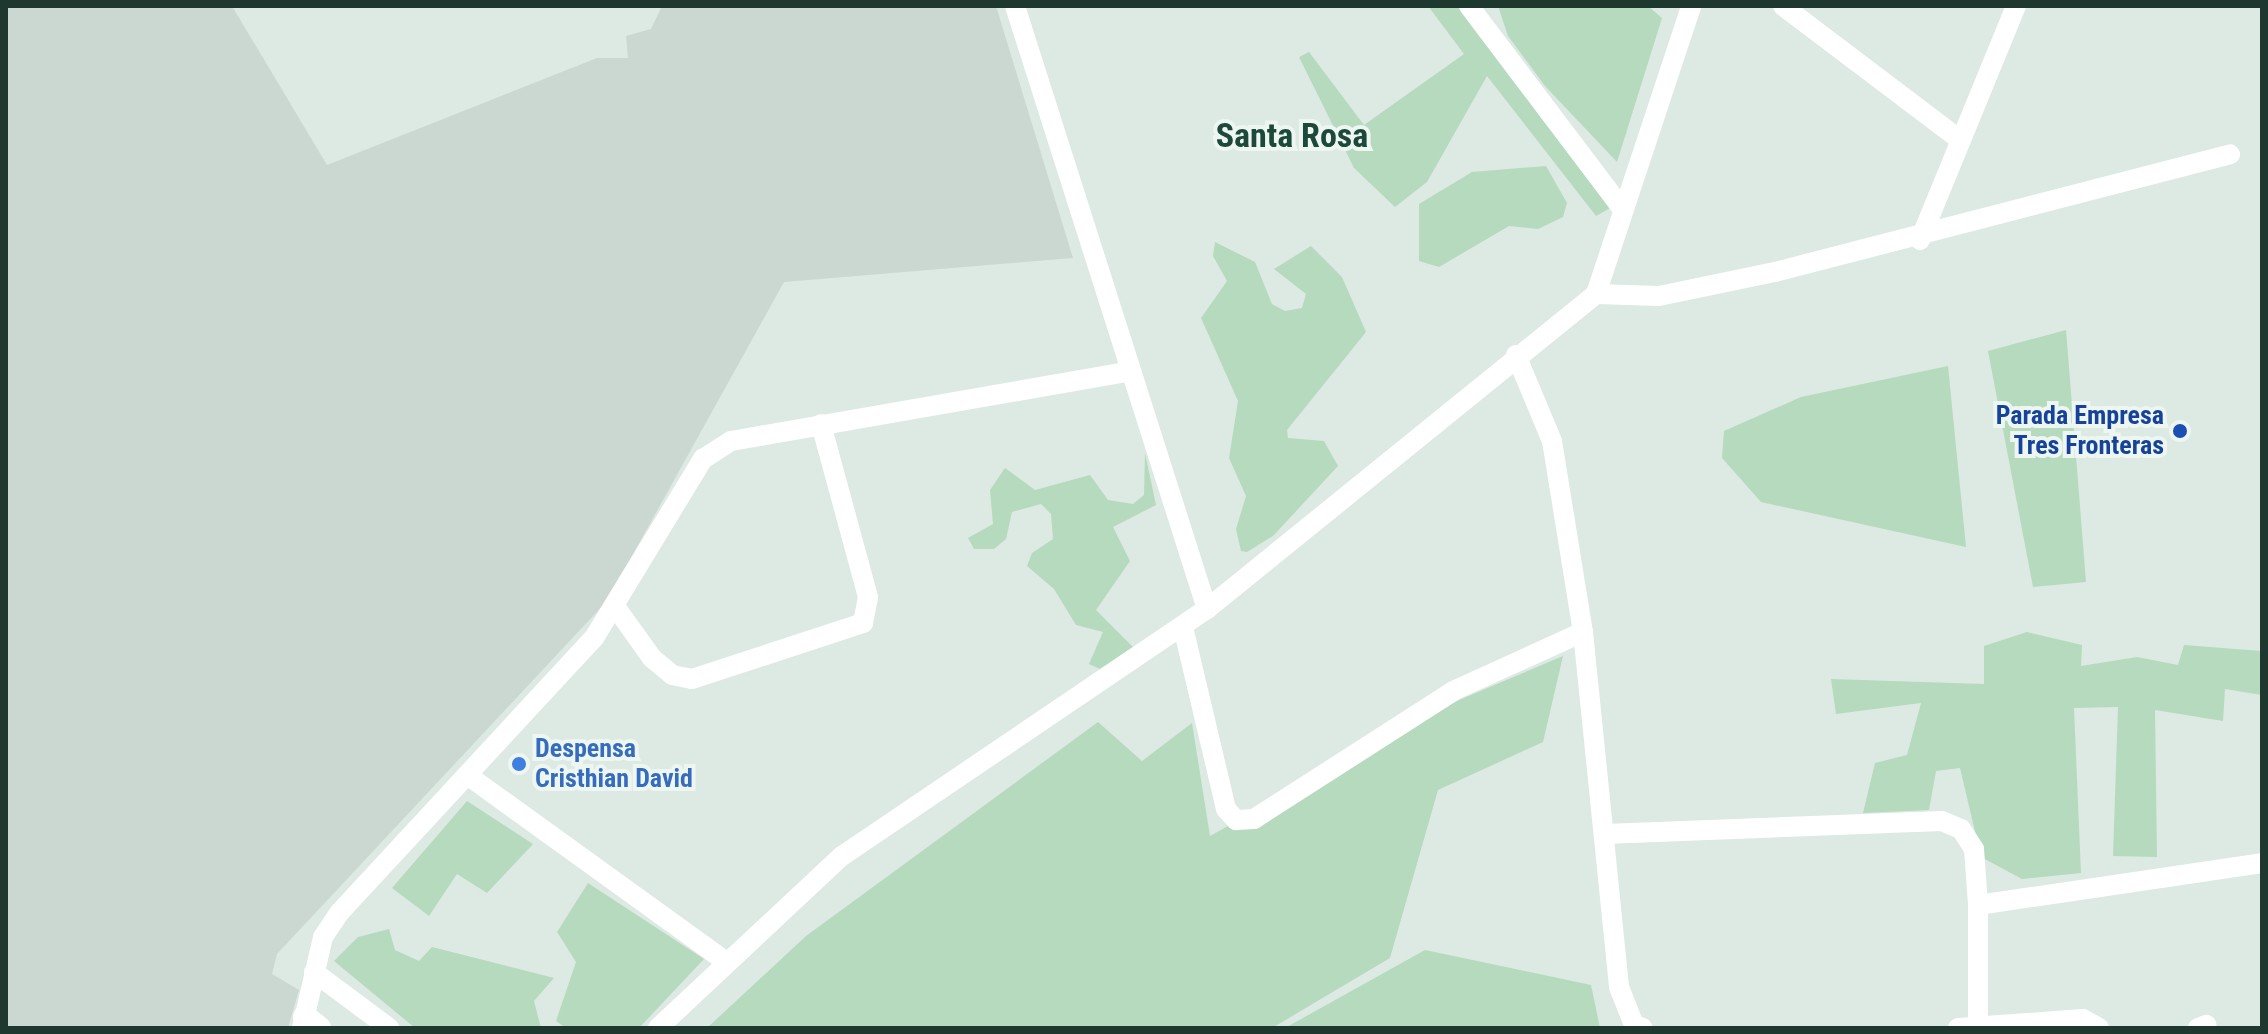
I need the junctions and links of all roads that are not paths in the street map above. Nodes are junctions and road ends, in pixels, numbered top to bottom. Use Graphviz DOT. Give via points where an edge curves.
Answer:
graph roads {
  1 [pos="1015,6"];
  2 [pos="1469,6"];
  3 [pos="1691,6"];
  4 [pos="1783,6"];
  5 [pos="2016,6"];
  6 [pos="1956,137"];
  7 [pos="2230,154"];
  8 [pos="1620,206"];
  9 [pos="1920,240"];
  10 [pos="1596,294"];
  11 [pos="1516,355"];
  12 [pos="1127,372"];
  13 [pos="821,424"];
  14 [pos="617,609"];
  15 [pos="1207,609"];
  16 [pos="1183,627"];
  17 [pos="1583,632"];
  18 [pos="470,777"];
  19 [pos="1605,834"];
  20 [pos="2262,863"];
  21 [pos="1978,905"];
  22 [pos="724,960"];
  23 [pos="314,972"];
  24 [pos="1978,1021"];
  25 [pos="309,1024"];
  26 [pos="389,1028"];
  27 [pos="658,1028"];
  28 [pos="1643,1028"];
  29 [pos="1958,1028"];
  30 [pos="2099,1028"];
  1 -- 12 [label="street"];
  2 -- 8 [label="street"];
  3 -- 8 [label="street"];
  4 -- 6 [label="street"];
  5 -- 6 [label="street"];
  6 -- 9 [label="street"];
  7 -- 9 [label="street"];
  8 -- 10 [label="street"];
  9 -- 10 [label="street" via="1659,296"];
  10 -- 11 [label="street"];
  11 -- 15 [label="street"];
  11 -- 17 [label="street" via="1552,441"];
  12 -- 13 [label="street"];
  12 -- 15 [label="street"];
  13 -- 14 [label="street" via="731,441 703,459"];
  13 -- 14 [label="street" via="868,597 863,623 692,679 672,675 652,658"];
  14 -- 18 [label="street"];
  15 -- 16 [label="street"];
  16 -- 17 [label="street" via="1226,809 1236,820 1254,819 1453,691"];
  16 -- 22 [label="street" via="842,856"];
  17 -- 19 [label="street"];
  18 -- 22 [label="street"];
  18 -- 23 [label="street" via="340,912"];
  19 -- 21 [label="street" via="1942,821 1961,829 1974,849"];
  19 -- 28 [label="street" via="1619,987 1634,1025"];
  20 -- 21 [label="street"];
  21 -- 24 [label="street"];
  22 -- 27 [label="street"];
  23 -- 25 [label="street"];
  23 -- 26 [label="street"];
  24 -- 29 [label="street"];
  24 -- 30 [label="street" via="2083,1019"];
}
